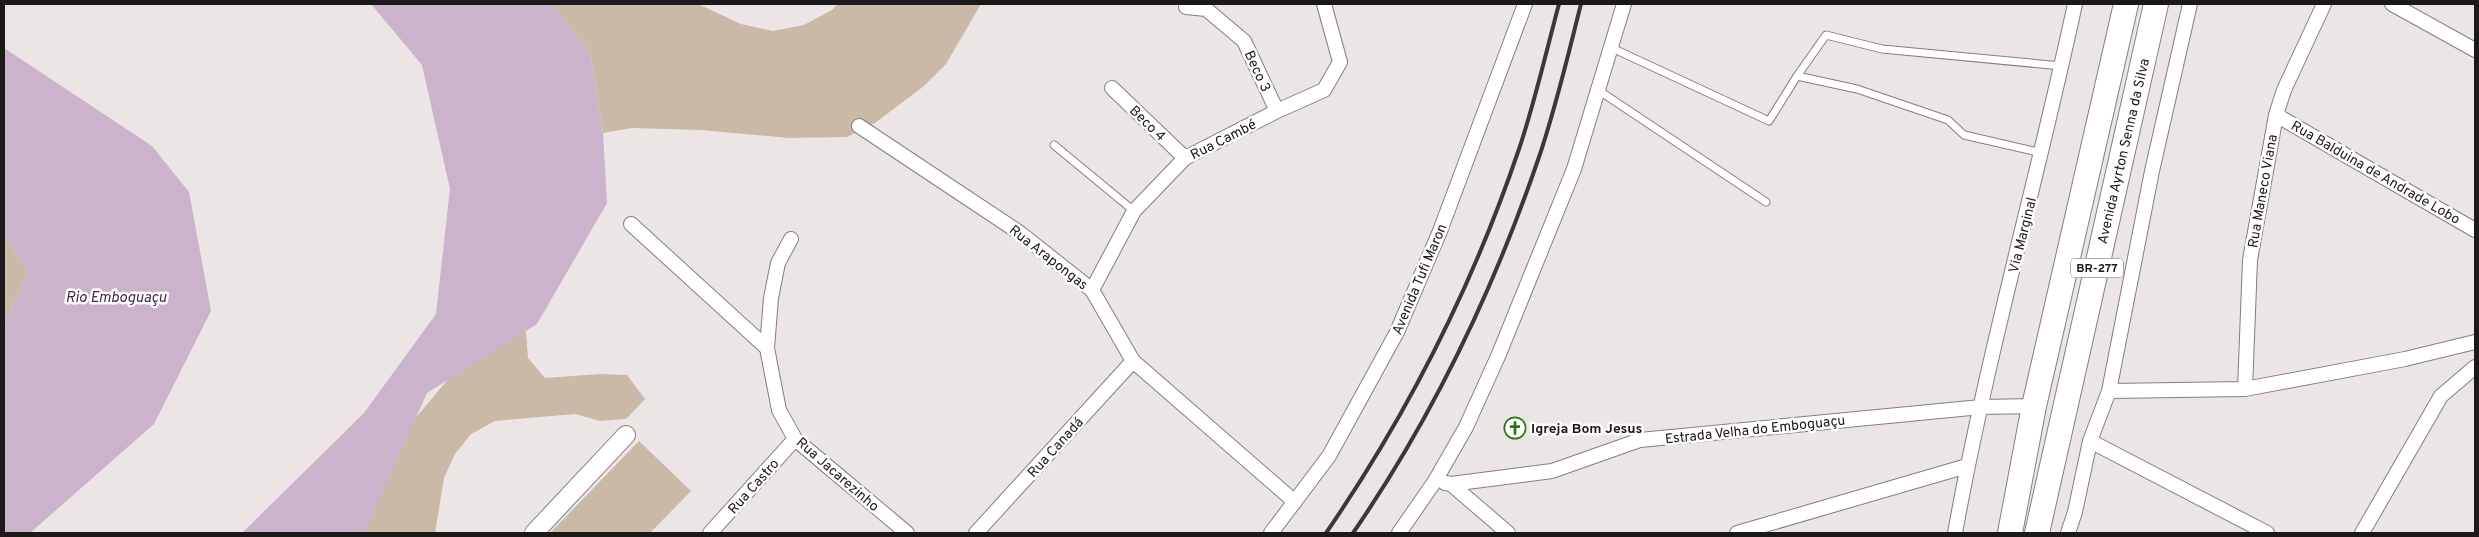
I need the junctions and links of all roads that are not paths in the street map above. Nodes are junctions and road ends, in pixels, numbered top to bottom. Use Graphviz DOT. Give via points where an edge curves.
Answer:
graph roads {
  1 [pos="1324,4"];
  2 [pos="1525,4"];
  3 [pos="1624,4"];
  4 [pos="2074,4"];
  5 [pos="2126,4"];
  6 [pos="2156,4"];
  7 [pos="2190,4"];
  8 [pos="2324,4"];
  9 [pos="2392,4"];
  10 [pos="1186,7"];
  11 [pos="1612,48"];
  12 [pos="2475,50"];
  13 [pos="2062,66"];
  14 [pos="1797,76"];
  15 [pos="1112,88"];
  16 [pos="1598,90"];
  17 [pos="1277,111"];
  18 [pos="2276,115"];
  19 [pos="859,126"];
  20 [pos="1054,145"];
  21 [pos="2042,153"];
  22 [pos="1185,158"];
  23 [pos="1766,202"];
  24 [pos="1134,211"];
  25 [pos="631,224"];
  26 [pos="2475,230"];
  27 [pos="791,239"];
  28 [pos="1092,290"];
  29 [pos="2475,342"];
  30 [pos="767,348"];
  31 [pos="1134,360"];
  32 [pos="2475,367"];
  33 [pos="2245,389"];
  34 [pos="2109,391"];
  35 [pos="2034,406"];
  36 [pos="1981,407"];
  37 [pos="626,435"];
  38 [pos="795,439"];
  39 [pos="2090,441"];
  40 [pos="1967,466"];
  41 [pos="1435,481"];
  42 [pos="1451,484"];
  43 [pos="1296,502"];
  44 [pos="534,533"];
  45 [pos="710,533"];
  46 [pos="907,533"];
  47 [pos="976,533"];
  48 [pos="1271,533"];
  49 [pos="1399,533"];
  50 [pos="1508,533"];
  51 [pos="1737,533"];
  52 [pos="1955,533"];
  53 [pos="2010,533"];
  54 [pos="2037,533"];
  55 [pos="2068,533"];
  56 [pos="2267,533"];
  57 [pos="2362,533"];
  1 -- 17 [label="street, Rua Cambé" via="1340,62 1324,90"];
  2 -- 43 [label="street, Avenida Tufi Maron" via="1440,231 1397,332 1329,456"];
  3 -- 11 [label="street"];
  4 -- 13 [label="street, Via Marginal"];
  5 -- 35 [label="highway, BR-277"];
  6 -- 54 [label="highway, Avenida Ayrton Senna da Silva / BR-277"];
  7 -- 34 [label="street" via="2152,171"];
  8 -- 18 [label="street, Rua Maneco Viana" via="2284,90"];
  9 -- 12 [label="street"];
  10 -- 17 [label="street, Beco 3" via="1206,8 1244,41"];
  11 -- 14 [label="lane" via="1770,121"];
  11 -- 16 [label="street"];
  13 -- 14 [label="lane" via="1882,49 1826,35"];
  13 -- 21 [label="street, Via Marginal"];
  14 -- 21 [label="lane" via="1856,89 1948,120 1964,134"];
  15 -- 22 [label="street, Beco 4"];
  16 -- 23 [label="lane"];
  16 -- 41 [label="street" via="1574,169 1499,354 1466,427"];
  17 -- 22 [label="street, Rua Cambé"];
  18 -- 26 [label="street, Rua Balduina de Andrade Lobo"];
  18 -- 33 [label="street, Rua Maneco Viana" via="2250,260"];
  19 -- 28 [label="street, Rua Arapongas" via="948,182"];
  20 -- 24 [label="lane"];
  21 -- 36 [label="street, Via Marginal"];
  22 -- 24 [label="street, Rua Cambé"];
  24 -- 28 [label="street, Rua Cambé"];
  25 -- 30 [label="street"];
  27 -- 30 [label="street, Rua Jacarezinho" via="778,263 774,281"];
  28 -- 31 [label="street, Rua Arapongas"];
  29 -- 33 [label="street"];
  30 -- 38 [label="street, Rua Jacarezinho" via="779,410"];
  31 -- 43 [label="street, Rua Arapongas"];
  31 -- 47 [label="street, Rua Canadá"];
  32 -- 57 [label="street" via="2441,396"];
  33 -- 34 [label="street"];
  34 -- 39 [label="street"];
  35 -- 36 [label="street, Estrada Velha do Emboguaçu"];
  35 -- 53 [label="highway, BR-277"];
  36 -- 40 [label="street, Via Marginal"];
  36 -- 42 [label="street, Estrada Velha do Emboguaçu" via="1640,440 1552,471"];
  37 -- 44 [label="street"];
  38 -- 45 [label="street, Rua Castro"];
  38 -- 46 [label="street, Rua Jacarezinho"];
  39 -- 55 [label="street"];
  39 -- 56 [label="street"];
  40 -- 51 [label="street"];
  40 -- 52 [label="street, Via Marginal"];
  41 -- 42 [label="street"];
  41 -- 49 [label="street"];
  42 -- 50 [label="street"];
  43 -- 48 [label="street, Avenida Tufi Maron"];
}
